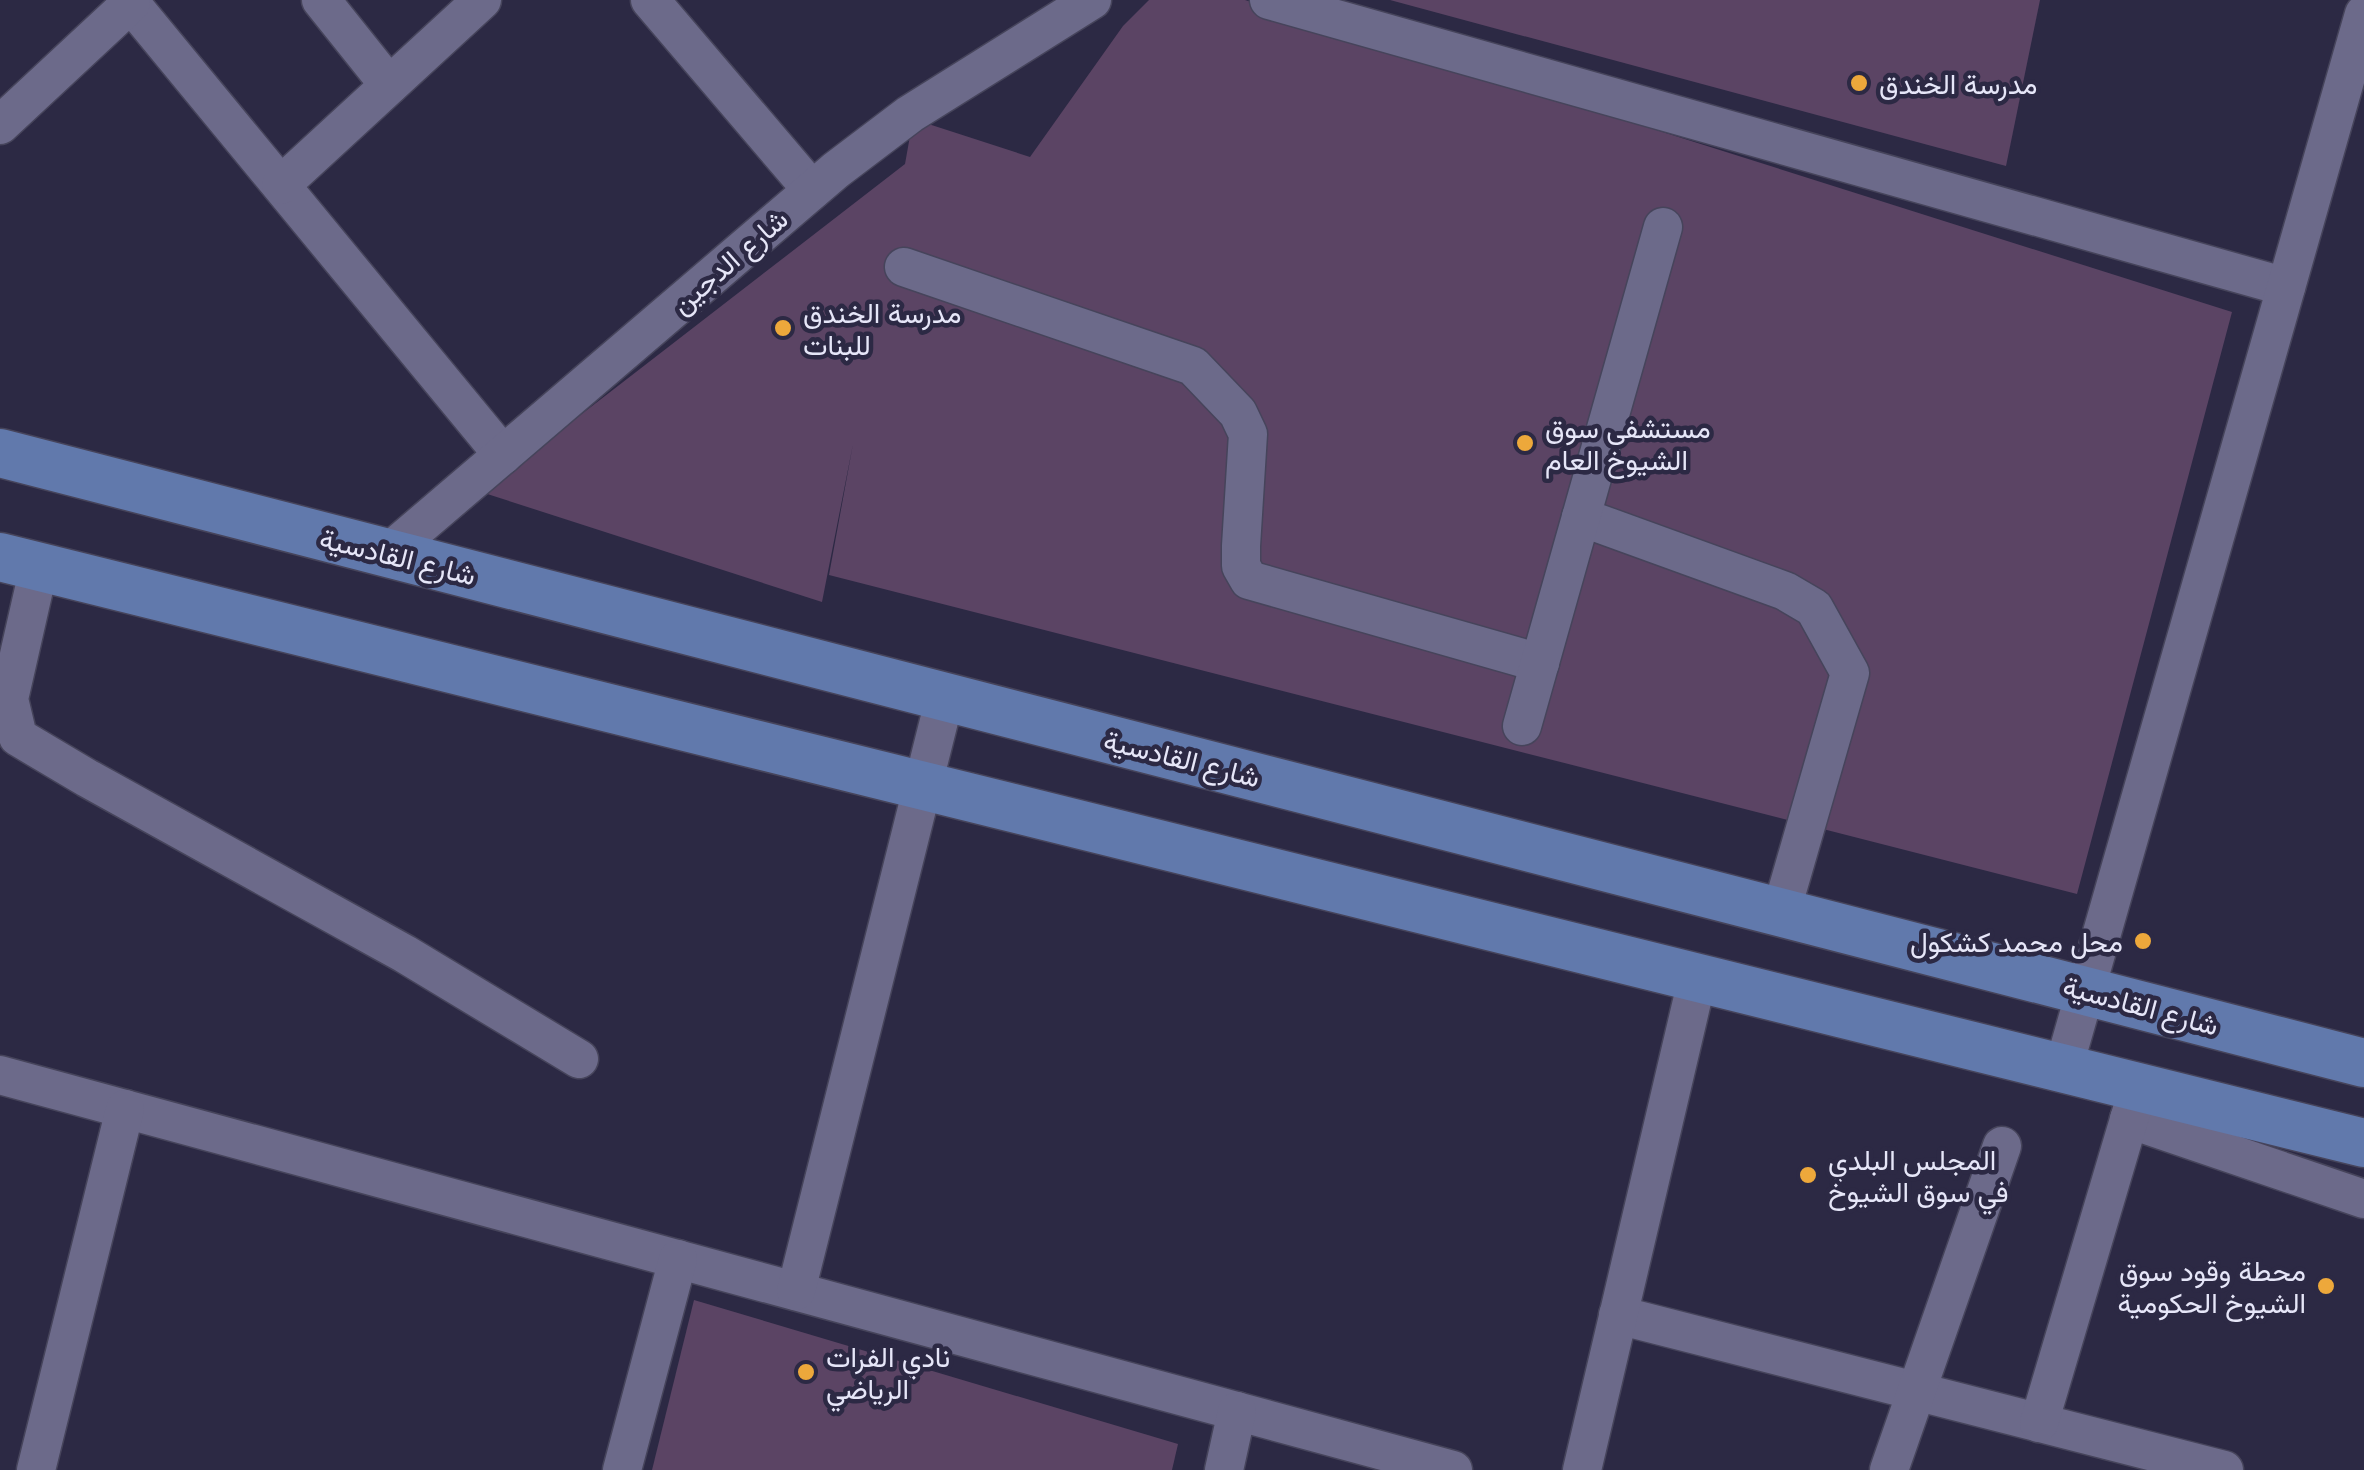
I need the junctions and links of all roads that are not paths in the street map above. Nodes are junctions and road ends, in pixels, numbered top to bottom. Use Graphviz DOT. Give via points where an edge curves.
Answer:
graph roads {
  1 [pos="321,0"];
  2 [pos="482,0"];
  3 [pos="650,0"];
  4 [pos="1092,0"];
  5 [pos="1268,0"];
  6 [pos="129,2"];
  7 [pos="2364,14"];
  8 [pos="389,85"];
  9 [pos="0,124"];
  10 [pos="281,185"];
  11 [pos="812,190"];
  12 [pos="1663,226"];
  13 [pos="904,268"];
  14 [pos="2286,288"];
  15 [pos="0,453"];
  16 [pos="503,454"];
  17 [pos="1581,517"];
  18 [pos="388,553"];
  19 [pos="19,562"];
  20 [pos="1540,663"];
  21 [pos="946,696"];
  22 [pos="1522,726"];
  23 [pos="922,786"];
  24 [pos="1780,912"];
  25 [pos="1697,980"];
  26 [pos="2087,992"];
  27 [pos="578,1060"];
  28 [pos="2364,1063"];
  29 [pos="2064,1066"];
  30 [pos="0,1075"];
  31 [pos="2134,1102"];
  32 [pos="125,1109"];
  33 [pos="2364,1143"];
  34 [pos="2002,1146"];
  35 [pos="2364,1199"];
  36 [pos="678,1259"];
  37 [pos="796,1291"];
  38 [pos="1618,1315"];
  39 [pos="1918,1392"];
  40 [pos="1237,1411"];
  41 [pos="2039,1423"];
  42 [pos="36,1470"];
  43 [pos="622,1470"];
  44 [pos="1224,1470"];
  45 [pos="1454,1470"];
  46 [pos="1582,1470"];
  47 [pos="1888,1470"];
  48 [pos="2224,1470"];
  1 -- 8 [label="street"];
  2 -- 8 [label="street"];
  3 -- 11 [label="street"];
  4 -- 11 [label="street, شارع الدجين" via="910,114"];
  5 -- 14 [label="street"];
  6 -- 9 [label="street"];
  6 -- 10 [label="street"];
  7 -- 14 [label="street"];
  8 -- 10 [label="street"];
  10 -- 16 [label="street"];
  11 -- 16 [label="street, شارع الدجين"];
  12 -- 17 [label="street"];
  13 -- 20 [label="street" via="1193,366 1238,413 1248,434 1240,546 1250,580"];
  14 -- 26 [label="street"];
  15 -- 18 [label="main road, شارع القادسية"];
  16 -- 18 [label="street, شارع الدجين"];
  17 -- 20 [label="street"];
  17 -- 24 [label="street" via="1785,591 1814,608 1850,673"];
  18 -- 21 [label="main road, شارع القادسية"];
  19 -- 23 [label="main road"];
  19 -- 27 [label="street" via="10,699 18,736 405,954"];
  20 -- 22 [label="street"];
  21 -- 23 [label="street"];
  21 -- 24 [label="main road, شارع القادسية"];
  23 -- 25 [label="main road"];
  23 -- 37 [label="street"];
  24 -- 26 [label="main road, شارع القادسية"];
  25 -- 29 [label="main road"];
  25 -- 38 [label="street"];
  26 -- 28 [label="main road, شارع القادسية"];
  26 -- 29 [label="street"];
  29 -- 31 [label="main road"];
  30 -- 32 [label="street"];
  31 -- 33 [label="main road"];
  31 -- 35 [label="street"];
  31 -- 41 [label="street"];
  32 -- 36 [label="street"];
  32 -- 42 [label="street"];
  34 -- 39 [label="street"];
  36 -- 37 [label="street"];
  36 -- 43 [label="street"];
  37 -- 40 [label="street"];
  38 -- 39 [label="street"];
  38 -- 46 [label="street"];
  39 -- 41 [label="street"];
  39 -- 47 [label="street"];
  40 -- 44 [label="street"];
  40 -- 45 [label="street"];
  41 -- 48 [label="street"];
}
